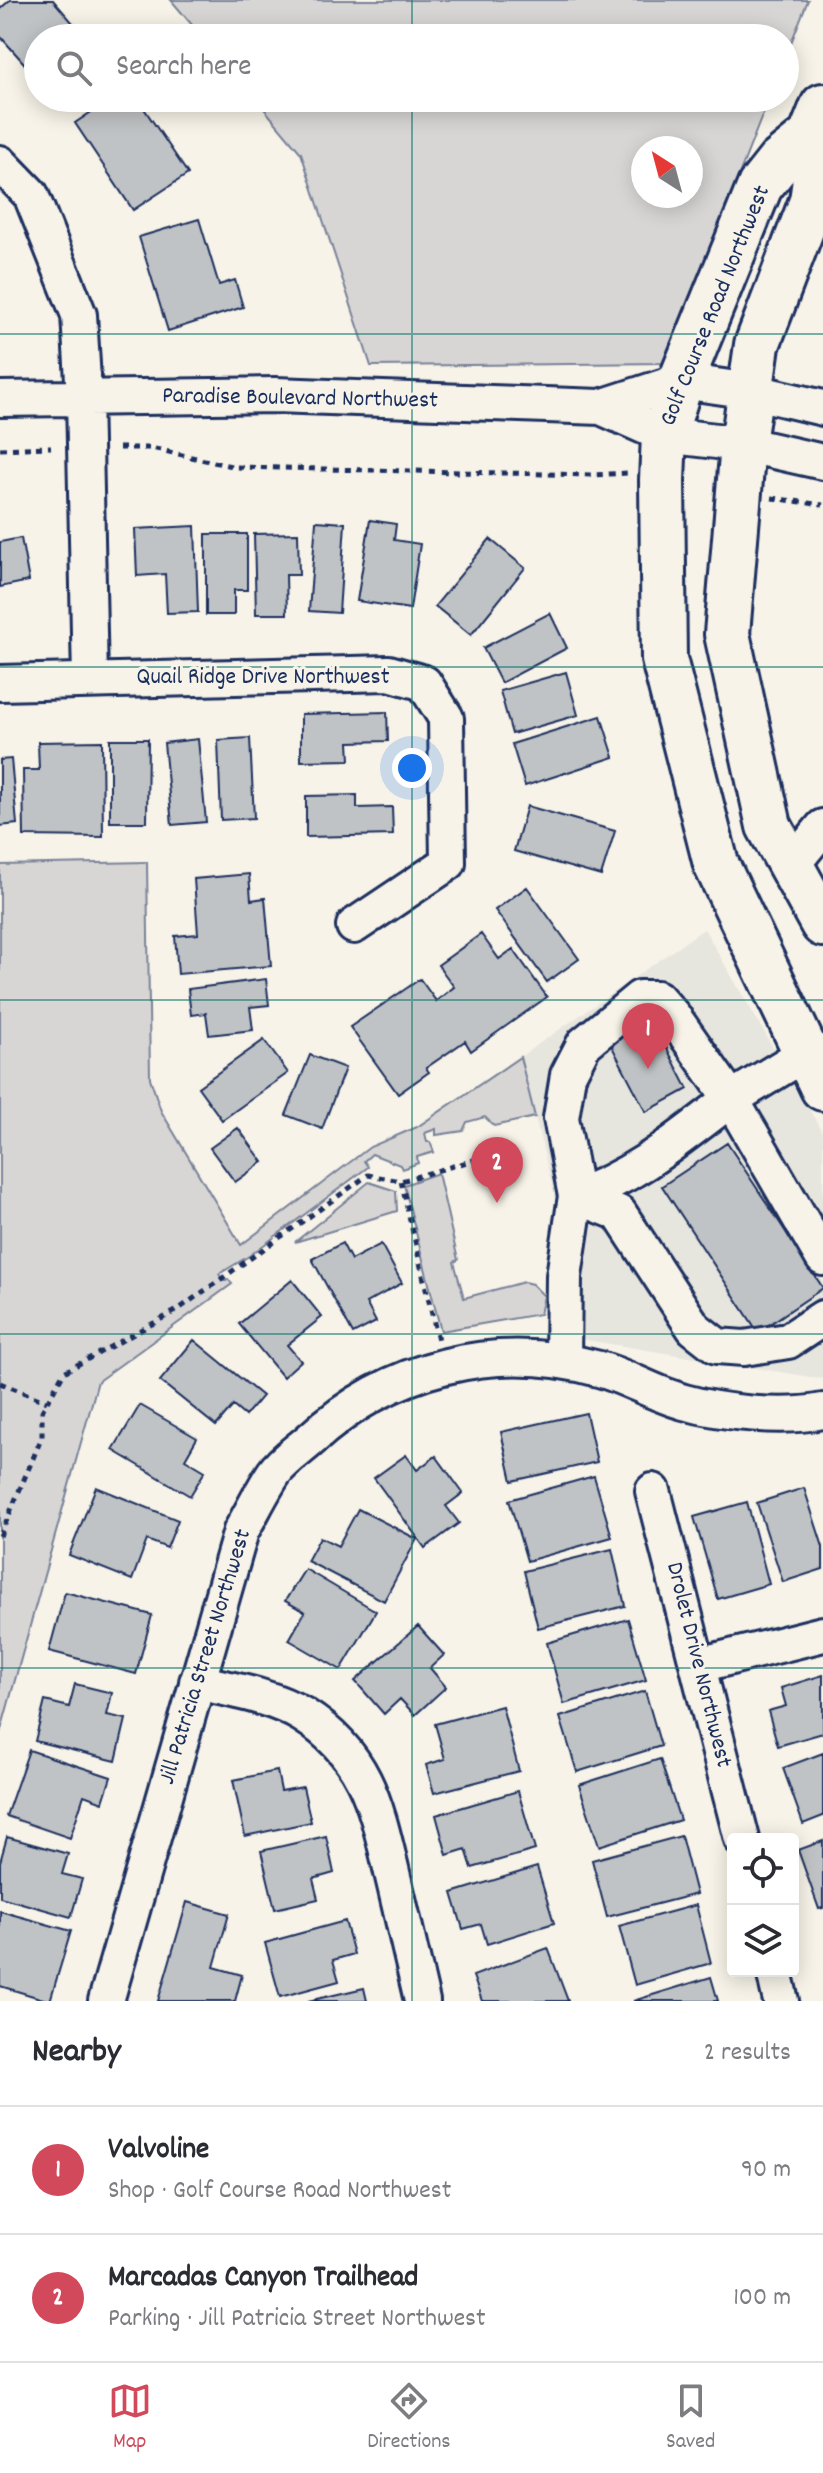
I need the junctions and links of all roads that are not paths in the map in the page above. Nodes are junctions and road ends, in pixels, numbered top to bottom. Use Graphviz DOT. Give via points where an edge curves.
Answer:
graph roads {
  1 [pos="817,121"];
  2 [pos="0,163"];
  3 [pos="681,381"];
  4 [pos="751,391"];
  5 [pos="84,397"];
  6 [pos="0,399"];
  7 [pos="601,407"];
  8 [pos="823,408"];
  9 [pos="664,435"];
  10 [pos="743,444"];
  11 [pos="823,462"];
  12 [pos="90,680"];
  13 [pos="0,683"];
  14 [pos="823,827"];
  15 [pos="791,866"];
  16 [pos="823,924"];
  17 [pos="354,926"];
  18 [pos="815,1070"];
  19 [pos="731,1099"];
  20 [pos="576,1196"];
  21 [pos="823,1258"];
  22 [pos="823,1318"];
  23 [pos="563,1360"];
  24 [pos="823,1411"];
  25 [pos="653,1491"];
  26 [pos="823,1634"];
  27 [pos="699,1665"];
  28 [pos="197,1682"];
  29 [pos="741,1833"];
  30 [pos="775,1977"];
  31 [pos="106,2001"];
  32 [pos="422,2001"];
  33 [pos="781,2001"];
  1 -- 3 [label="main road, Golf Course Road Northwest" via="760,186"];
  1 -- 4 [label="main road, Golf Course Road Northwest" via="812,201 757,345"];
  2 -- 5 [label="street" via="31,195 79,315"];
  3 -- 4 [label="street, Paradise Boulevard Northwest"];
  3 -- 7 [label="street, Paradise Boulevard Northwest"];
  3 -- 9 [label="main road, Golf Course Road Northwest"];
  4 -- 8 [label="street, Paradise Boulevard Northwest"];
  4 -- 10 [label="main road, Golf Course Road Northwest"];
  5 -- 6 [label="street, Paradise Boulevard Northwest"];
  5 -- 7 [label="street, Paradise Boulevard Northwest" via="275,395"];
  5 -- 12 [label="street"];
  7 -- 9 [label="street, Paradise Boulevard Northwest"];
  9 -- 10 [label="street, Paradise Boulevard Northwest"];
  9 -- 18 [label="main road, Golf Course Road Northwest" via="664,659 716,864"];
  10 -- 11 [label="street, Paradise Boulevard Northwest"];
  10 -- 15 [label="main road, Golf Course Road Northwest" via="727,634 769,826"];
  12 -- 13 [label="street, Quail Ridge Drive Northwest"];
  12 -- 17 [label="street, Quail Ridge Drive Northwest" via="389,673 424,683 446,718 448,863"];
  14 -- 15 [label="street"];
  15 -- 16 [label="main road, Golf Course Road Northwest"];
  18 -- 19 [label="street"];
  19 -- 20 [label="street" via="635,1171"];
  19 -- 20 [label="street" via="657,998 640,998 584,1044 568,1075 561,1118"];
  19 -- 21 [label="street"];
  20 -- 22 [label="street" via="619,1213 694,1328 717,1346 788,1341"];
  20 -- 23 [label="street" via="564,1276"];
  23 -- 24 [label="street, Jill Patricia Street Northwest" via="684,1402 752,1414"];
  23 -- 28 [label="street, Jill Patricia Street Northwest" via="514,1356 446,1367 401,1379 332,1420 276,1471 241,1531"];
  25 -- 27 [label="street, Drolet Drive Northwest"];
  26 -- 27 [label="street"];
  27 -- 29 [label="street, Drolet Drive Northwest"];
  28 -- 31 [label="street, Jill Patricia Street Northwest"];
  28 -- 32 [label="street" via="301,1714 357,1767 375,1801"];
  30 -- 33 [label="street"];
}
